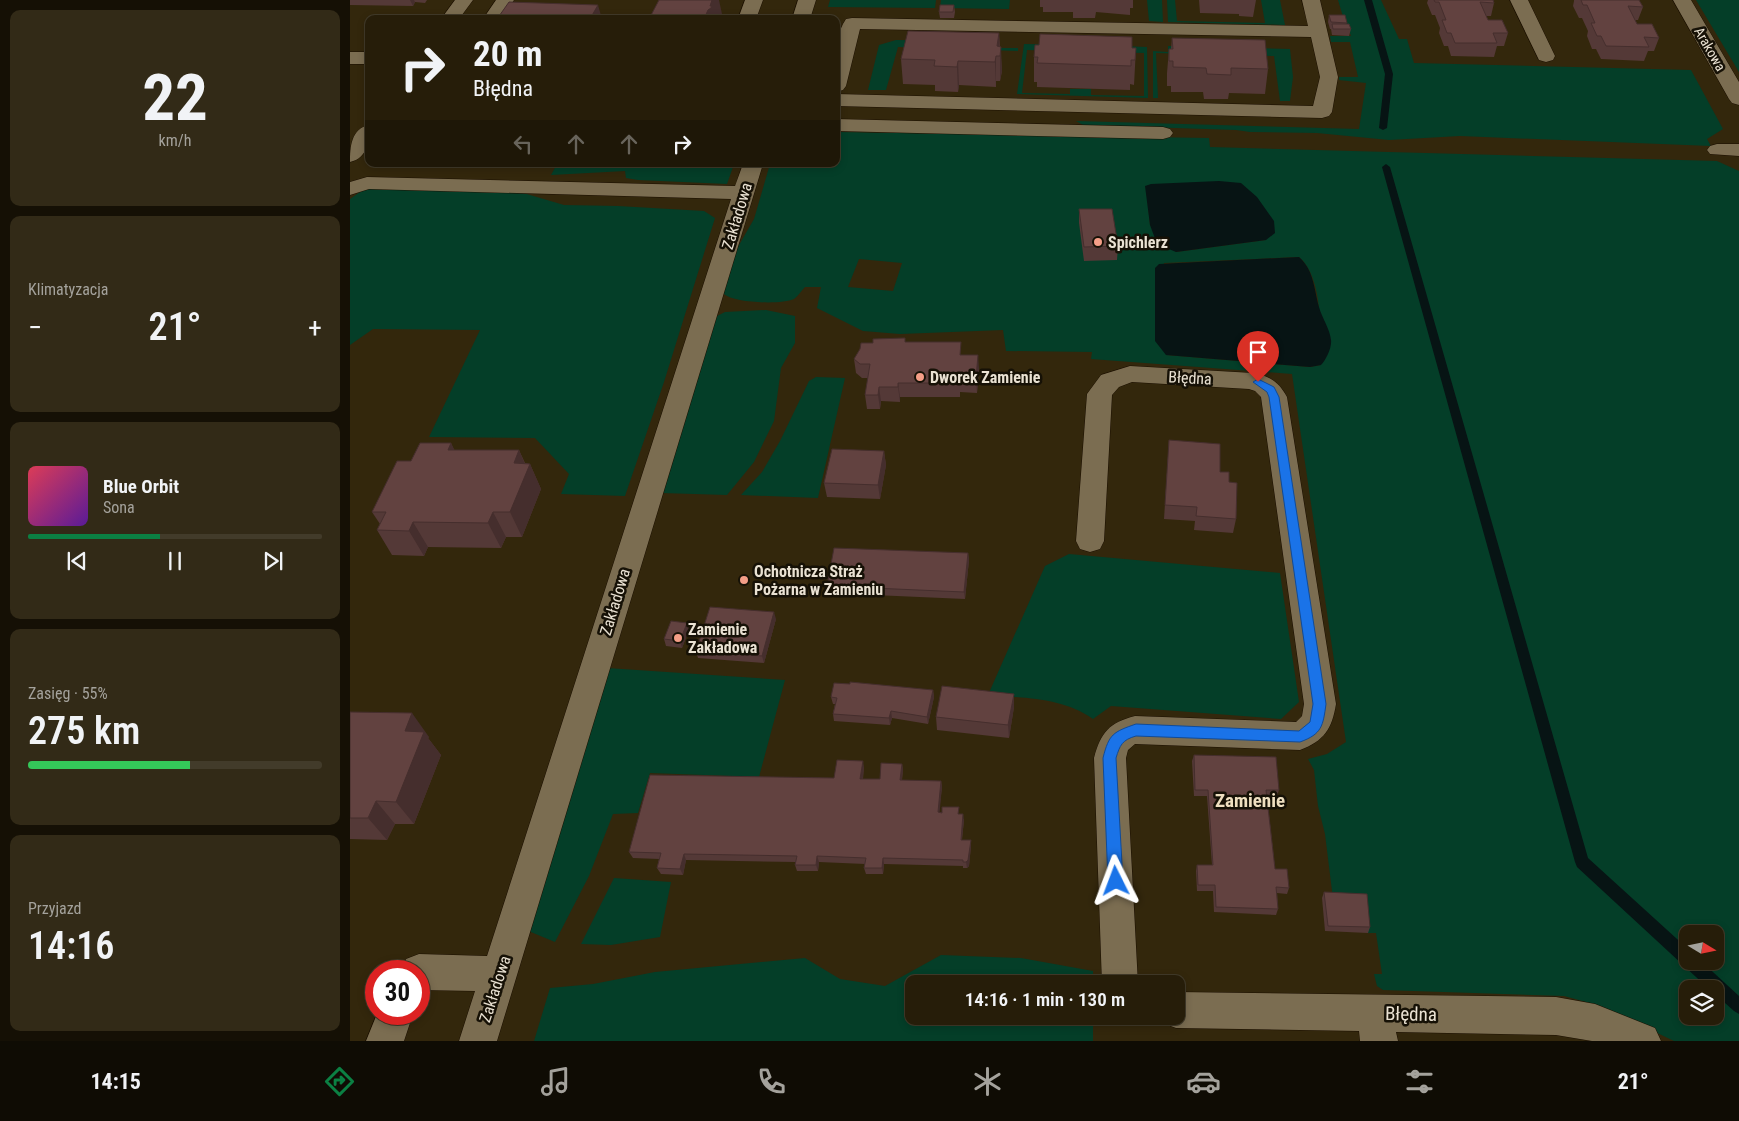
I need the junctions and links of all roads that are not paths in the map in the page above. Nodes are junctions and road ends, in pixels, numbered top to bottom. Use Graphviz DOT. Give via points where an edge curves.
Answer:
graph roads {
  1 [pos="464,0"];
  2 [pos="505,0"];
  3 [pos="754,0"];
  4 [pos="807,0"];
  5 [pos="1311,0"];
  6 [pos="1519,0"];
  7 [pos="1682,0"];
  8 [pos="453,15"];
  9 [pos="495,15"];
  10 [pos="748,15"];
  11 [pos="802,15"];
  12 [pos="844,23"];
  13 [pos="1320,32"];
  14 [pos="840,54"];
  15 [pos="1546,56"];
  16 [pos="350,58"];
  17 [pos="365,58"];
  18 [pos="1739,99"];
  19 [pos="840,100"];
  20 [pos="1072,119"];
  21 [pos="840,125"];
  22 [pos="1163,134"];
  23 [pos="365,136"];
  24 [pos="1717,150"];
  25 [pos="1739,150"];
  26 [pos="350,156"];
  27 [pos="752,167"];
  28 [pos="350,189"];
  29 [pos="744,193"];
  30 [pos="1090,541"];
  31 [pos="430,972"];
  32 [pos="500,974"];
  33 [pos="1120,975"];
  34 [pos="1185,1011"];
  35 [pos="391,1025"];
  36 [pos="1377,1027"];
  37 [pos="385,1041"];
  38 [pos="478,1041"];
  39 [pos="1642,1041"];
  1 -- 8 [label="street"];
  2 -- 9 [label="street"];
  3 -- 10 [label="street"];
  4 -- 11 [label="street"];
  5 -- 13 [label="street"];
  6 -- 15 [label="street"];
  7 -- 18 [label="street, Arakowa"];
  12 -- 13 [label="street"];
  12 -- 14 [label="street"];
  13 -- 20 [label="street" via="1329,76 1322,112"];
  16 -- 17 [label="street"];
  19 -- 20 [label="street"];
  20 -- 21 [label="street"];
  20 -- 22 [label="street"];
  23 -- 26 [label="street"];
  24 -- 25 [label="street"];
  27 -- 29 [label="street, Zakładowa"];
  28 -- 29 [label="street" via="367,183"];
  29 -- 32 [label="street, Zakładowa"];
  30 -- 33 [label="street, Błędna" via="1100,394 1110,381 1130,374 1258,382 1271,390 1320,704 1316,725 1300,736 1136,730 1120,735 1110,758"];
  31 -- 32 [label="street"];
  32 -- 38 [label="street, Zakładowa"];
  34 -- 36 [label="street, Błędna"];
  35 -- 37 [label="street"];
  36 -- 39 [label="street, Błędna" via="1556,1016 1595,1023"];
}
